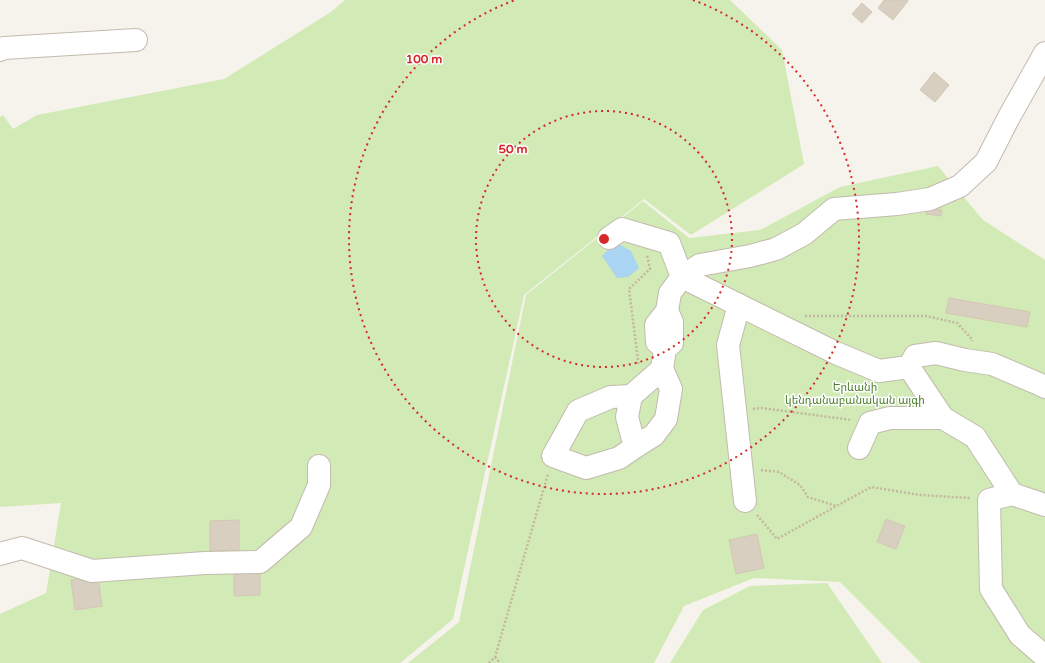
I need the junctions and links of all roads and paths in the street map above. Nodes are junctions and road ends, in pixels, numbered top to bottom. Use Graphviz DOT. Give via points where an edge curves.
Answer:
graph roads {
  1 [pos="136,40"];
  2 [pos="0,50"];
  3 [pos="1045,53"];
  4 [pos="609,238"];
  5 [pos="649,263"];
  6 [pos="682,277"];
  7 [pos="739,305"];
  8 [pos="798,315"];
  9 [pos="664,359"];
  10 [pos="975,362"];
  11 [pos="637,367"];
  12 [pos="909,367"];
  13 [pos="1045,387"];
  14 [pos="631,396"];
  15 [pos="762,408"];
  16 [pos="943,418"];
  17 [pos="842,419"];
  18 [pos="635,447"];
  19 [pos="859,448"];
  20 [pos="553,456"];
  21 [pos="319,466"];
  22 [pos="741,468"];
  23 [pos="1012,494"];
  24 [pos="989,500"];
  25 [pos="745,501"];
  26 [pos="1045,505"];
  27 [pos="836,506"];
  28 [pos="0,554"];
  29 [pos="1045,655"];
  30 [pos="495,658"];
  31 [pos="489,663"];
  32 [pos="500,663"];
  1 -- 2 [label="street"];
  3 -- 6 [label="street" via="986,162 960,186 930,199 834,209 804,234 776,249 700,265"];
  4 -- 6 [label="street" via="622,230 668,243"];
  5 -- 11 [label="path" via="650,269 629,289"];
  6 -- 7 [label="street"];
  6 -- 9 [label="street" via="670,293 667,311 656,325 657,342"];
  7 -- 12 [label="street" via="836,353 879,370"];
  7 -- 22 [label="street" via="728,345"];
  8 -- 10 [label="path" via="926,316 957,323 972,339"];
  9 -- 14 [label="street"];
  9 -- 18 [label="street" via="671,389 666,419 654,435"];
  10 -- 12 [label="street" via="936,353 915,356"];
  10 -- 13 [label="street" via="992,364"];
  12 -- 16 [label="street"];
  14 -- 18 [label="street" via="627,417"];
  14 -- 20 [label="street" via="611,396 578,411"];
  15 -- 17 [label="path"];
  16 -- 19 [label="street" via="890,418 870,423"];
  16 -- 23 [label="street" via="975,438"];
  18 -- 20 [label="street" via="619,458 586,468"];
  20 -- 30 [label="path"];
  21 -- 28 [label="street" via="319,485 301,527 260,562 92,571 22,548"];
  22 -- 25 [label="street"];
  22 -- 27 [label="path" via="779,472 800,484 808,497"];
  23 -- 24 [label="street"];
  23 -- 26 [label="street"];
  24 -- 27 [label="path" via="920,495 871,487"];
  24 -- 29 [label="street" via="991,589 1020,635"];
  25 -- 27 [label="path" via="777,539"];
  30 -- 31 [label="path"];
  30 -- 32 [label="path"];
}
